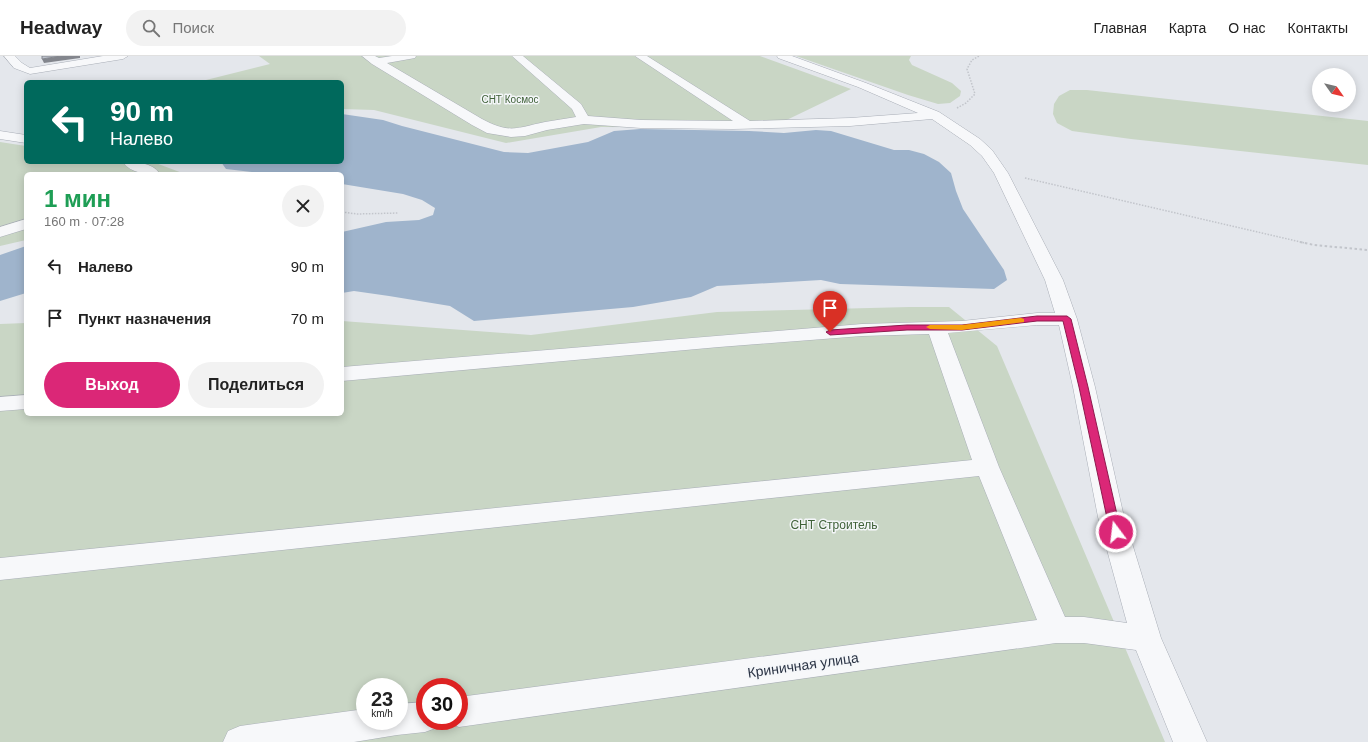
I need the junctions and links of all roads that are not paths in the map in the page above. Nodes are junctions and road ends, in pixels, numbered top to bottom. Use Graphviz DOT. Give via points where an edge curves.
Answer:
graph roads {
  1 [pos="9,56"];
  2 [pos="123,56"];
  3 [pos="411,56"];
  4 [pos="517,56"];
  5 [pos="640,56"];
  6 [pos="782,56"];
  7 [pos="372,59"];
  8 [pos="935,115"];
  9 [pos="584,120"];
  10 [pos="746,124"];
  11 [pos="0,135"];
  12 [pos="24,139"];
  13 [pos="134,164"];
  14 [pos="149,172"];
  15 [pos="24,221"];
  16 [pos="0,224"];
  17 [pos="24,225"];
  18 [pos="0,232"];
  19 [pos="1067,319"];
  20 [pos="936,327"];
  21 [pos="344,374"];
  22 [pos="24,402"];
  23 [pos="0,404"];
  24 [pos="987,467"];
  25 [pos="0,569"];
  26 [pos="1056,630"];
  27 [pos="1146,638"];
  28 [pos="468,711"];
  29 [pos="356,726"];
  30 [pos="240,742"];
  31 [pos="1190,742"];
  1 -- 2 [label="street" via="16,65 30,71"];
  3 -- 7 [label="street"];
  4 -- 9 [label="street" via="577,106"];
  5 -- 10 [label="street"];
  6 -- 8 [label="street"];
  7 -- 9 [label="street" via="492,130 525,132"];
  8 -- 10 [label="street" via="850,122"];
  8 -- 19 [label="street" via="975,142 987,153 1001,173 1054,280"];
  9 -- 10 [label="street" via="641,124"];
  11 -- 12 [label="street"];
  13 -- 14 [label="street"];
  15 -- 16 [label="street"];
  17 -- 18 [label="street"];
  19 -- 20 [label="street"];
  19 -- 27 [label="street" via="1111,517"];
  20 -- 21 [label="street" via="719,340"];
  20 -- 24 [label="street"];
  22 -- 23 [label="street"];
  24 -- 25 [label="street"];
  24 -- 26 [label="street"];
  26 -- 27 [label="street, Криничная улица" via="1084,630"];
  26 -- 28 [label="street, Криничная улица"];
  27 -- 31 [label="street"];
  29 -- 30 [label="street"];
}
